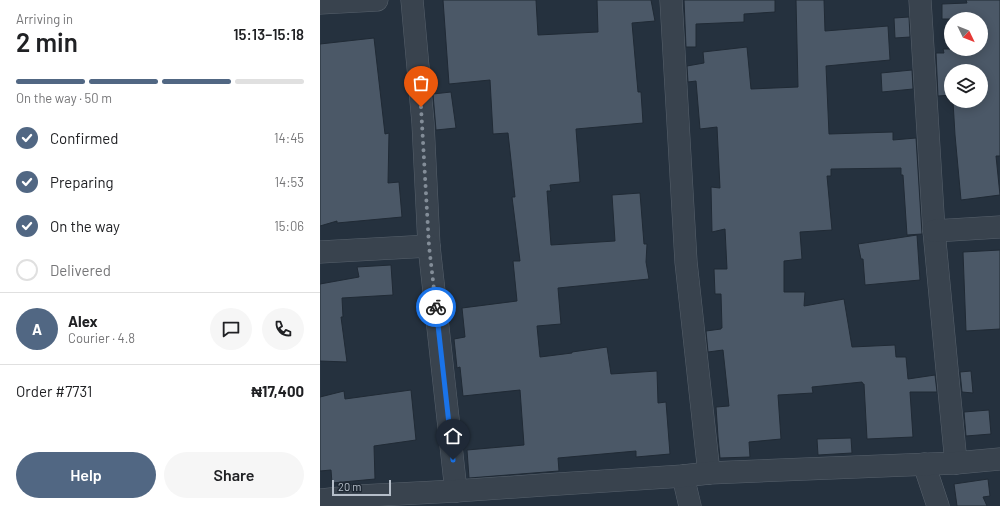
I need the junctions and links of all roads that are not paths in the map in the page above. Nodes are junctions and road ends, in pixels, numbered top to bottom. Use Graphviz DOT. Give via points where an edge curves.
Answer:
graph roads {
  1 [pos="377,0"];
  2 [pos="412,0"];
  3 [pos="671,0"];
  4 [pos="920,0"];
  5 [pos="320,3"];
  6 [pos="1000,227"];
  7 [pos="934,231"];
  8 [pos="429,246"];
  9 [pos="320,252"];
  10 [pos="1000,459"];
  11 [pos="956,462"];
  12 [pos="924,464"];
  13 [pos="709,473"];
  14 [pos="683,476"];
  15 [pos="456,491"];
  16 [pos="320,500"];
  17 [pos="360,501"];
  18 [pos="690,506"];
  19 [pos="938,506"];
  1 -- 5 [label="street"];
  2 -- 8 [label="street"];
  3 -- 13 [label="street" via="686,262"];
  4 -- 7 [label="street"];
  6 -- 7 [label="street"];
  7 -- 11 [label="street"];
  8 -- 9 [label="street"];
  8 -- 15 [label="street"];
  10 -- 11 [label="street"];
  11 -- 12 [label="street"];
  12 -- 13 [label="street"];
  12 -- 19 [label="street"];
  13 -- 14 [label="street"];
  14 -- 15 [label="street"];
  14 -- 18 [label="street"];
  15 -- 17 [label="street"];
  16 -- 17 [label="street"];
}
